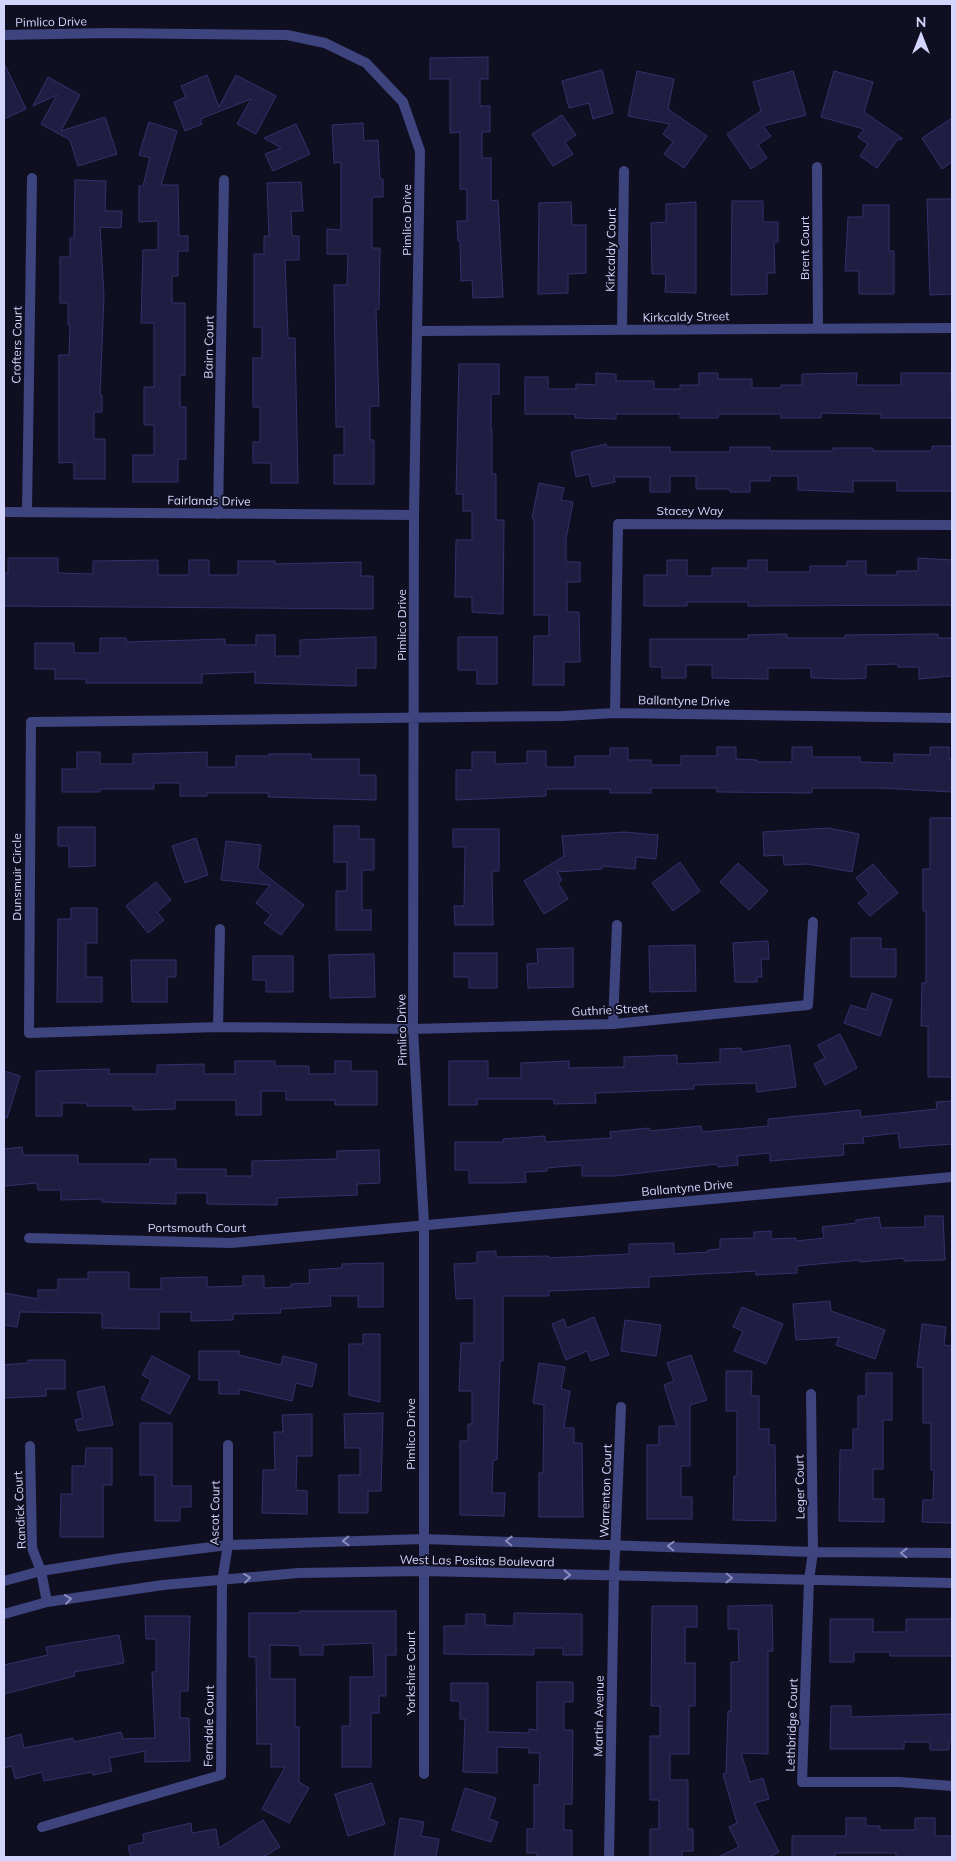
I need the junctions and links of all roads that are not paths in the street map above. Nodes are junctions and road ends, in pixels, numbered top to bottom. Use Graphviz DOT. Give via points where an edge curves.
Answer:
graph roads {
  1 [pos="4,35"];
  2 [pos="817,167"];
  3 [pos="624,171"];
  4 [pos="32,178"];
  5 [pos="224,180"];
  6 [pos="818,328"];
  7 [pos="952,328"];
  8 [pos="622,330"];
  9 [pos="419,331"];
  10 [pos="4,512"];
  11 [pos="27,512"];
  12 [pos="218,514"];
  13 [pos="414,515"];
  14 [pos="952,525"];
  15 [pos="615,713"];
  16 [pos="952,718"];
  17 [pos="415,719"];
  18 [pos="813,922"];
  19 [pos="617,925"];
  20 [pos="220,929"];
  21 [pos="613,1024"];
  22 [pos="218,1027"];
  23 [pos="413,1029"];
  24 [pos="952,1177"];
  25 [pos="424,1224"];
  26 [pos="29,1238"];
  27 [pos="811,1394"];
  28 [pos="620,1407"];
  29 [pos="228,1445"];
  30 [pos="30,1446"];
  31 [pos="423,1538"];
  32 [pos="617,1544"];
  33 [pos="228,1545"];
  34 [pos="813,1552"];
  35 [pos="952,1553"];
  36 [pos="41,1572"];
  37 [pos="423,1572"];
  38 [pos="614,1576"];
  39 [pos="809,1580"];
  40 [pos="4,1581"];
  41 [pos="222,1581"];
  42 [pos="952,1583"];
  43 [pos="46,1602"];
  44 [pos="4,1614"];
  45 [pos="424,1774"];
  46 [pos="952,1786"];
  47 [pos="42,1827"];
  48 [pos="609,1857"];
  1 -- 9 [label="street, Pimlico Drive" via="287,35 325,43 366,63 403,102 420,151"];
  2 -- 6 [label="street, Brent Court"];
  3 -- 8 [label="street, Kirkcaldy Court"];
  4 -- 11 [label="street, Crofters Court"];
  5 -- 12 [label="street, Bairn Court"];
  6 -- 7 [label="street, Kirkcaldy Street"];
  6 -- 8 [label="street, Kirkcaldy Street"];
  8 -- 9 [label="street, Kirkcaldy Street"];
  9 -- 13 [label="street, Pimlico Drive"];
  10 -- 11 [label="street, Fairlands Drive"];
  11 -- 12 [label="street, Fairlands Drive"];
  12 -- 13 [label="street, Fairlands Drive"];
  13 -- 17 [label="street, Pimlico Drive"];
  14 -- 15 [label="street, Stacey Way" via="618,524"];
  15 -- 16 [label="street, Ballantyne Drive"];
  15 -- 17 [label="street, Ballantyne Drive"];
  17 -- 22 [label="street, Dunsmuir Circle" via="31,722 29,1033"];
  17 -- 23 [label="street, Pimlico Drive"];
  18 -- 21 [label="street, Guthrie Street" via="808,1005"];
  19 -- 21 [label="street"];
  20 -- 22 [label="street"];
  21 -- 23 [label="street, Guthrie Street"];
  22 -- 23 [label="street, Dunsmuir Circle"];
  23 -- 25 [label="street, Pimlico Drive"];
  24 -- 25 [label="street, Ballantyne Drive"];
  25 -- 26 [label="street, Portsmouth Court" via="232,1243"];
  25 -- 31 [label="street, Pimlico Drive"];
  27 -- 34 [label="street, Leger Court"];
  28 -- 32 [label="street, Warrenton Court"];
  29 -- 33 [label="street, Ascot Court"];
  30 -- 36 [label="street, Randick Court" via="32,1548"];
  32 -- 31 [label="street, West Las Positas Boulevard, one-way"];
  31 -- 33 [label="street, West Las Positas Boulevard, one-way"];
  31 -- 37 [label="street, Pimlico Drive"];
  34 -- 32 [label="street, West Las Positas Boulevard, one-way"];
  32 -- 38 [label="street, Warrenton Court"];
  33 -- 36 [label="street, West Las Positas Boulevard"];
  33 -- 41 [label="street, Ascot Court"];
  35 -- 34 [label="street, West Las Positas Boulevard, one-way"];
  34 -- 39 [label="street, Leger Court"];
  36 -- 40 [label="street, West Las Positas Boulevard"];
  36 -- 43 [label="street, Randick Court"];
  37 -- 38 [label="street, West Las Positas Boulevard, one-way"];
  41 -- 37 [label="street, West Las Positas Boulevard, one-way" via="298,1573"];
  37 -- 45 [label="street, Yorkshire Court"];
  38 -- 39 [label="street, West Las Positas Boulevard, one-way"];
  38 -- 48 [label="street, Martin Avenue"];
  39 -- 42 [label="street, West Las Positas Boulevard"];
  39 -- 46 [label="street, Lethbridge Court" via="802,1782 900,1782"];
  43 -- 41 [label="street, West Las Positas Boulevard, one-way" via="163,1585"];
  41 -- 47 [label="street, Ferndale Court" via="221,1775"];
  43 -- 44 [label="street, West Las Positas Boulevard"];
}
